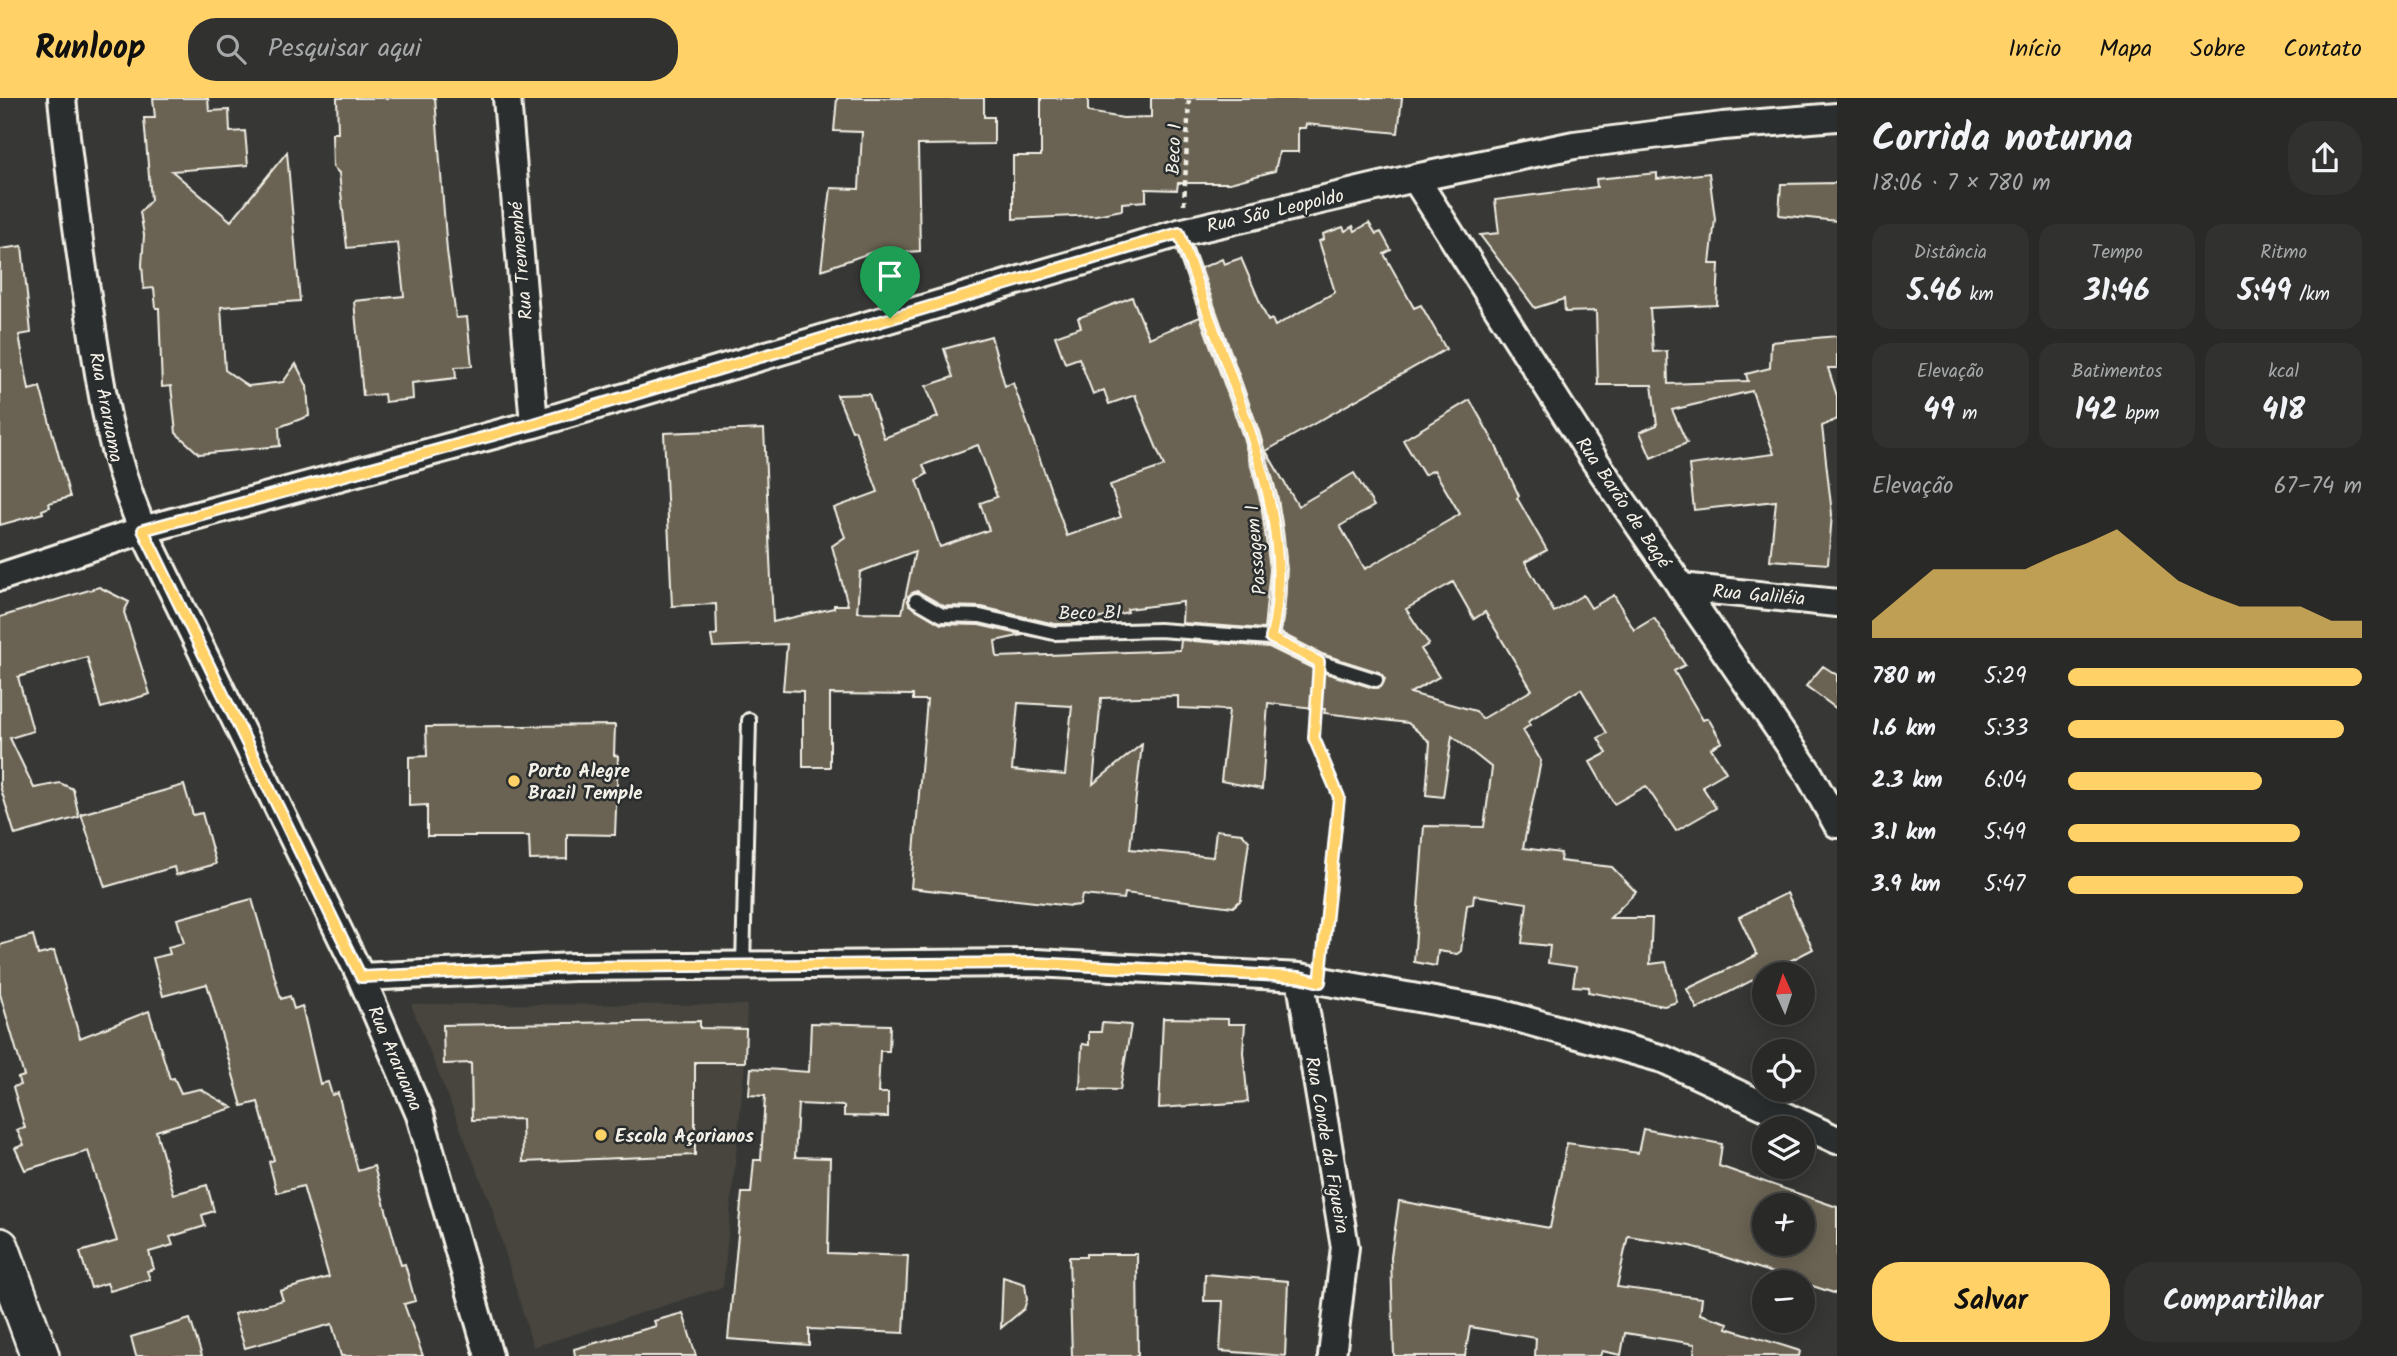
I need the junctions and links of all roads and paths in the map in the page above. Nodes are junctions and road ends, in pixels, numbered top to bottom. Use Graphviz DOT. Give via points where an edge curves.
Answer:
graph roads {
  1 [pos="62,98"];
  2 [pos="507,98"];
  3 [pos="1189,98"];
  4 [pos="1837,117"];
  5 [pos="1415,178"];
  6 [pos="1185,200"];
  7 [pos="1179,233"];
  8 [pos="534,424"];
  9 [pos="143,530"];
  10 [pos="0,578"];
  11 [pos="1681,587"];
  12 [pos="916,600"];
  13 [pos="1837,603"];
  14 [pos="1271,638"];
  15 [pos="1319,662"];
  16 [pos="1376,680"];
  17 [pos="748,720"];
  18 [pos="1837,824"];
  19 [pos="743,966"];
  20 [pos="361,977"];
  21 [pos="1310,979"];
  22 [pos="1837,1140"];
  23 [pos="0,1247"];
  24 [pos="40,1356"];
  25 [pos="489,1356"];
  26 [pos="1332,1356"];
  1 -- 9 [label="street, Rua Araruama" via="71,191 106,424"];
  2 -- 8 [label="street, Rua Tremembé"];
  3 -- 6 [label="path, Beco 1"];
  4 -- 5 [label="street, Rua São Leopoldo" via="1574,145"];
  5 -- 7 [label="street, Rua São Leopoldo"];
  5 -- 11 [label="street, Rua Barão de Bagé"];
  7 -- 8 [label="street, Rua São Leopoldo"];
  7 -- 14 [label="lane, Passagem 1" via="1260,458 1272,506 1279,605"];
  8 -- 9 [label="street, Rua São Leopoldo"];
  9 -- 10 [label="street, Rua São Leopoldo"];
  9 -- 20 [label="street, Rua Araruama"];
  11 -- 13 [label="street, Rua Galiléia"];
  11 -- 18 [label="street, Rua Barão de Bagé" via="1808,772"];
  12 -- 14 [label="lane, Beco B1" via="942,615 980,616 1054,633 1159,630"];
  14 -- 15 [label="lane"];
  15 -- 16 [label="lane"];
  15 -- 21 [label="path" via="1314,738 1339,797"];
  17 -- 19 [label="lane"];
  19 -- 20 [label="street" via="574,967"];
  19 -- 21 [label="street" via="1036,963"];
  20 -- 25 [label="street, Rua Araruama" via="420,1115"];
  21 -- 22 [label="street" via="1496,1012 1663,1059"];
  21 -- 26 [label="street, Rua Conde da Figueira" via="1345,1247"];
  23 -- 24 [label="street"];
}
